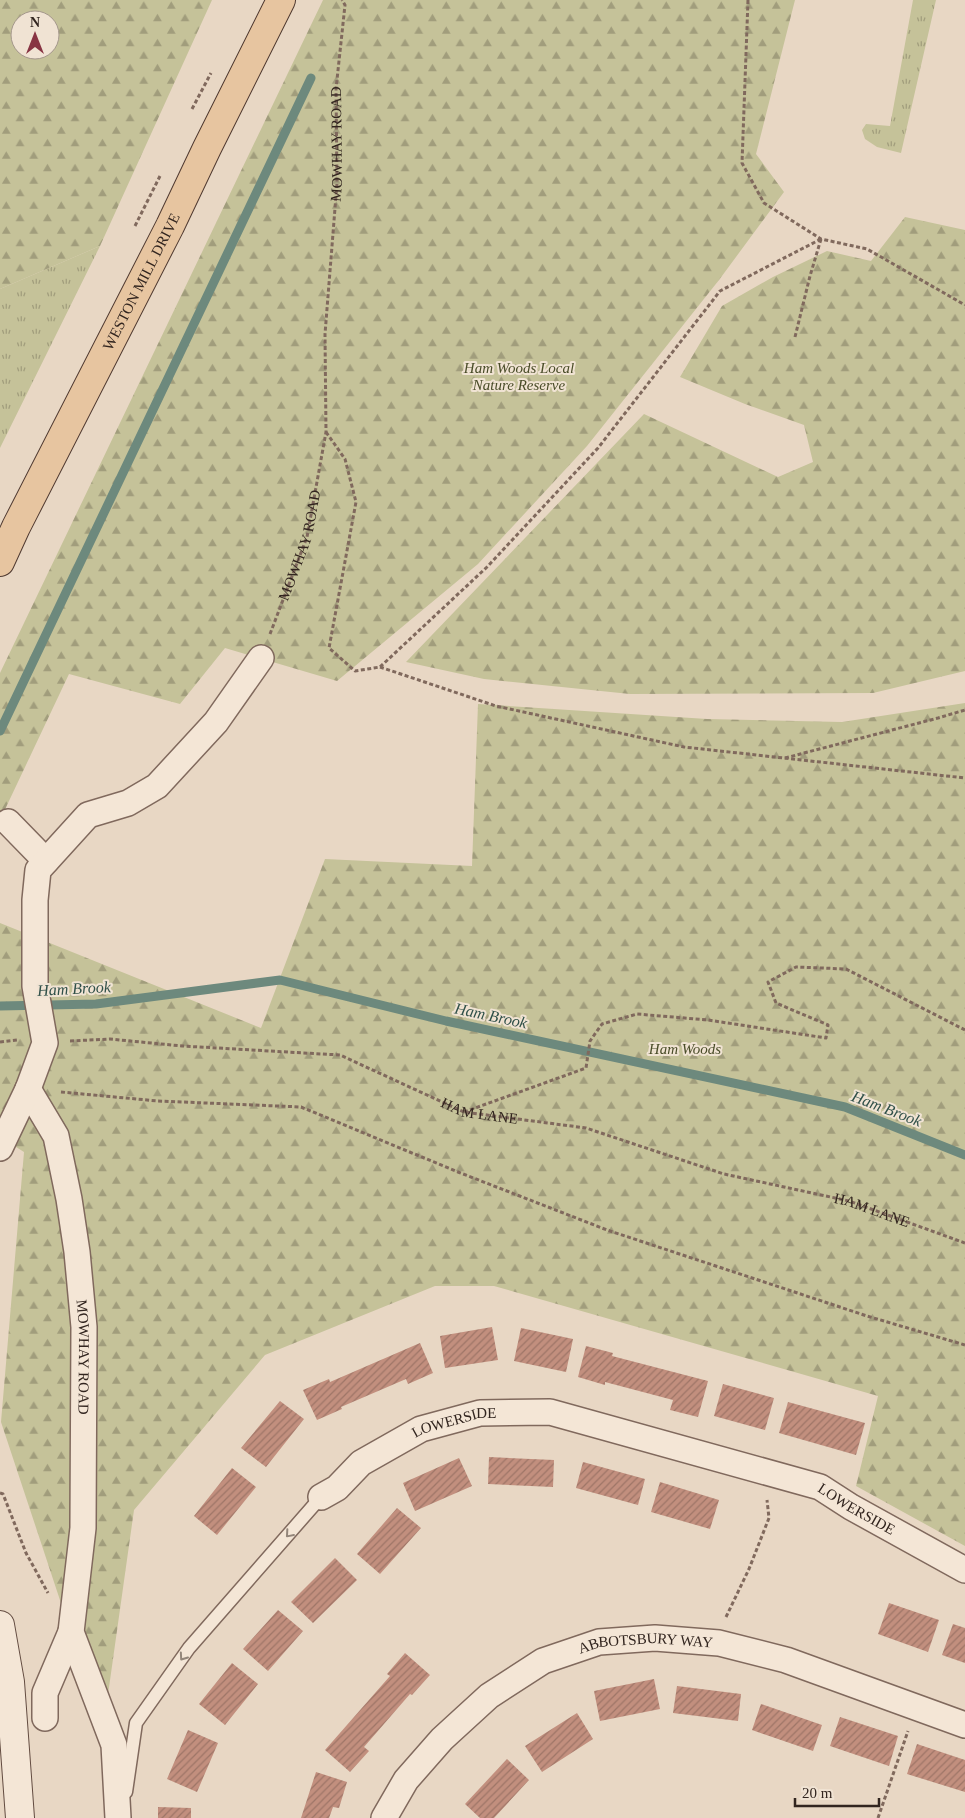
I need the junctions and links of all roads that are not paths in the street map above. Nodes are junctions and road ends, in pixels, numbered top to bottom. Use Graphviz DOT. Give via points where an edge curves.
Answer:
graph roads {
  1 [pos="281,0"];
  2 [pos="7,532"];
  3 [pos="0,562"];
  4 [pos="261,658"];
  5 [pos="8,822"];
  6 [pos="46,862"];
  7 [pos="28,1088"];
  8 [pos="0,1148"];
  9 [pos="321,1497"];
  10 [pos="965,1570"];
  11 [pos="0,1625"];
  12 [pos="70,1632"];
  13 [pos="45,1718"];
  14 [pos="965,1725"];
  15 [pos="20,1818"];
  16 [pos="118,1818"];
  17 [pos="124,1818"];
  18 [pos="384,1818"];
  1 -- 2 [label="main road, WESTON MILL DRIVE" via="170,226"];
  2 -- 3 [label="main road, WESTON MILL DRIVE"];
  4 -- 6 [label="street" via="216,722 157,786 128,803 88,815"];
  5 -- 6 [label="street"];
  6 -- 7 [label="street" via="38,870 35,900 35,986 45,1043"];
  7 -- 8 [label="street"];
  7 -- 12 [label="street, MOWHAY ROAD" via="56,1136 77,1252 84,1327 83,1528"];
  9 -- 10 [label="street, LOWERSIDE" via="337,1488 361,1463 421,1429 480,1413 550,1412 820,1487"];
  9 -- 17 [label="lane, LOWERSIDE, one-way" via="189,1648 136,1723"];
  11 -- 15 [label="street" via="10,1682"];
  12 -- 13 [label="street, MOWHAY ROAD" via="45,1693"];
  12 -- 16 [label="street, MOWHAY ROAD" via="114,1746"];
  14 -- 18 [label="street, ABBOTSBURY WAY" via="786,1660 720,1643 655,1638 598,1642 543,1661 489,1696 442,1739 406,1780"];
}
